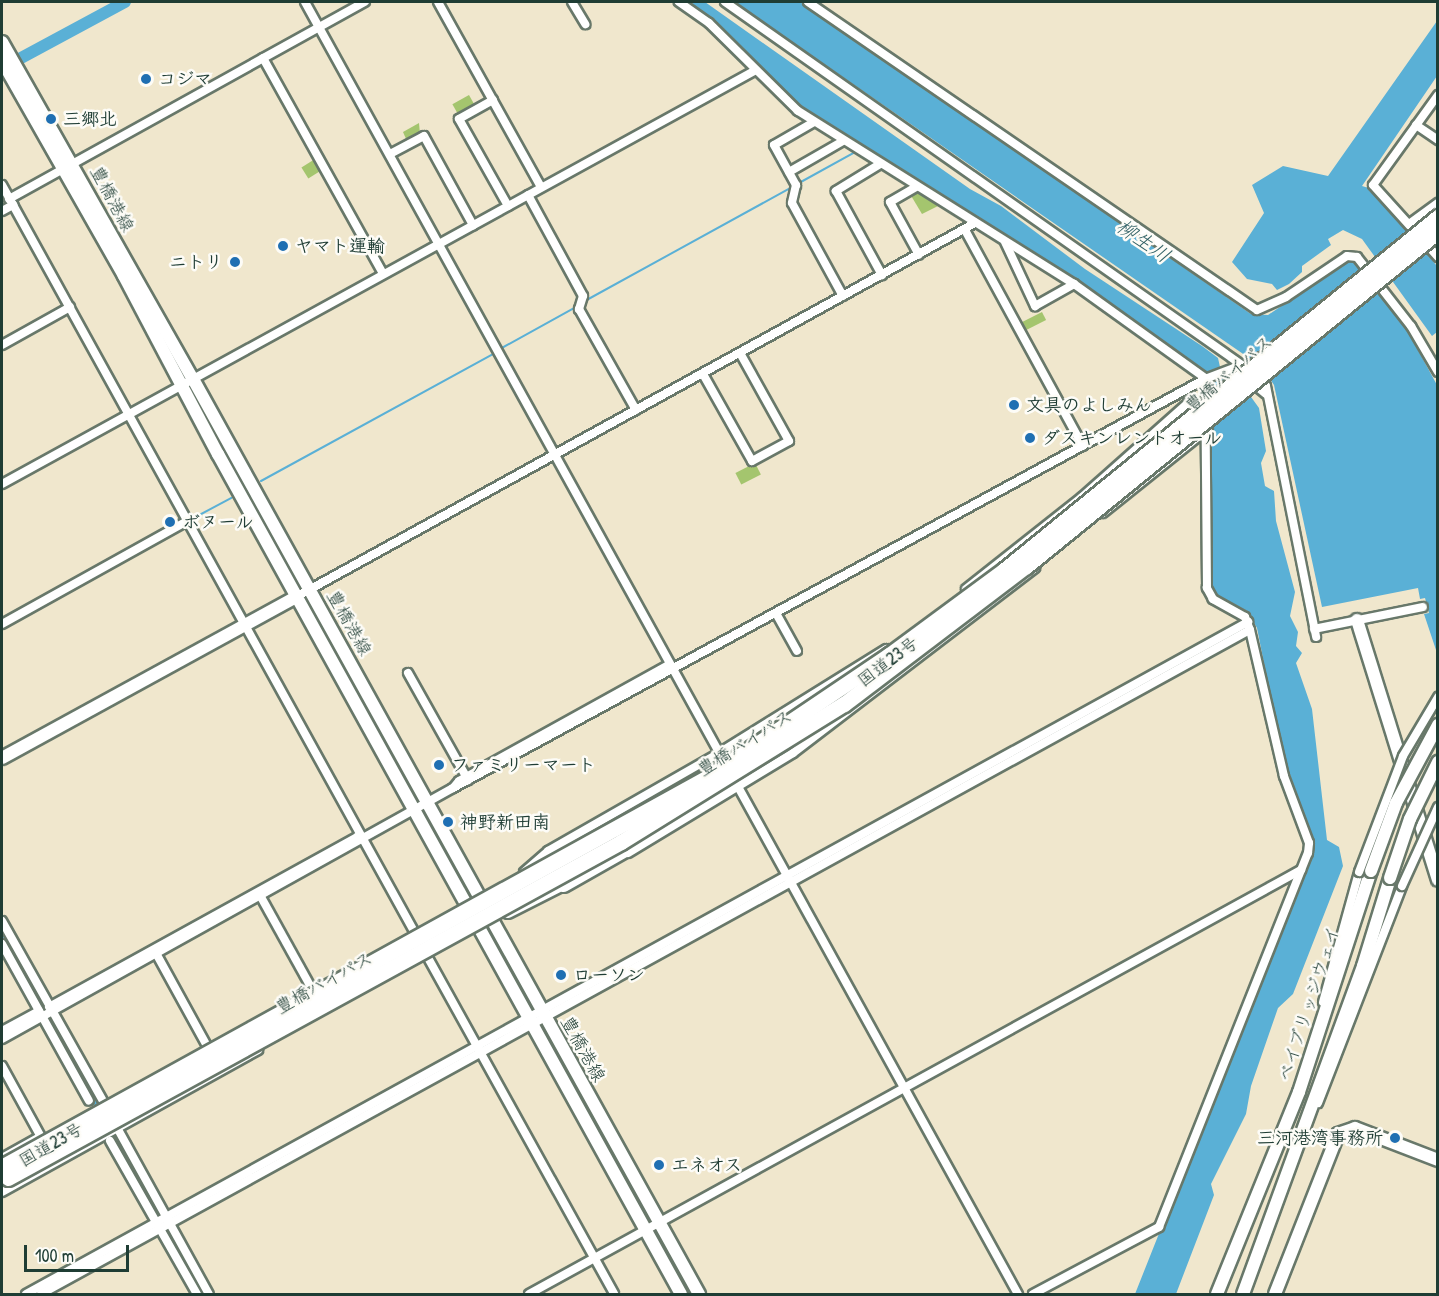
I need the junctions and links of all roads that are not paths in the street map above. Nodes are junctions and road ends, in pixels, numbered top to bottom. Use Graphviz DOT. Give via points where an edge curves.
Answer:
graph roads {
  1 [pos="305,2"];
  2 [pos="365,2"];
  3 [pos="438,2"];
  4 [pos="573,2"];
  5 [pos="679,2"];
  6 [pos="725,2"];
  7 [pos="808,2"];
  8 [pos="585,24"];
  9 [pos="319,27"];
  10 [pos="2,42"];
  11 [pos="263,58"];
  12 [pos="2,61"];
  13 [pos="756,70"];
  14 [pos="1437,95"];
  15 [pos="493,100"];
  16 [pos="814,122"];
  17 [pos="1416,125"];
  18 [pos="1437,140"];
  19 [pos="843,141"];
  20 [pos="390,154"];
  21 [pos="880,164"];
  22 [pos="67,165"];
  23 [pos="789,172"];
  24 [pos="2,185"];
  25 [pos="542,187"];
  26 [pos="916,187"];
  27 [pos="528,195"];
  28 [pos="11,202"];
  29 [pos="1437,203"];
  30 [pos="508,206"];
  31 [pos="2,211"];
  32 [pos="1437,217"];
  33 [pos="975,223"];
  34 [pos="1409,224"];
  35 [pos="473,225"];
  36 [pos="965,230"];
  37 [pos="1437,231"];
  38 [pos="1005,242"];
  39 [pos="439,243"];
  40 [pos="1434,247"];
  41 [pos="919,255"];
  42 [pos="1437,257"];
  43 [pos="382,274"];
  44 [pos="882,275"];
  45 [pos="1074,284"];
  46 [pos="843,296"];
  47 [pos="70,307"];
  48 [pos="2,345"];
  49 [pos="740,353"];
  50 [pos="1437,372"];
  51 [pos="703,374"];
  52 [pos="1203,376"];
  53 [pos="193,378"];
  54 [pos="180,386"];
  55 [pos="1182,392"];
  56 [pos="1266,394"];
  57 [pos="1189,402"];
  58 [pos="636,410"];
  59 [pos="129,414"];
  60 [pos="1208,429"];
  61 [pos="1081,443"];
  62 [pos="555,454"];
  63 [pos="2,484"];
  64 [pos="187,521"];
  65 [pos="1044,528"];
  66 [pos="1061,547"];
  67 [pos="309,589"];
  68 [pos="296,597"];
  69 [pos="1423,607"];
  70 [pos="777,615"];
  71 [pos="1358,620"];
  72 [pos="2,624"];
  73 [pos="245,625"];
  74 [pos="1249,626"];
  75 [pos="889,647"];
  76 [pos="796,651"];
  77 [pos="672,667"];
  78 [pos="906,669"];
  79 [pos="408,673"];
  80 [pos="1437,697"];
  81 [pos="844,704"];
  82 [pos="814,706"];
  83 [pos="1437,725"];
  84 [pos="719,753"];
  85 [pos="2,758"];
  86 [pos="1437,762"];
  87 [pos="467,779"];
  88 [pos="739,790"];
  89 [pos="428,802"];
  90 [pos="1437,807"];
  91 [pos="414,810"];
  92 [pos="362,838"];
  93 [pos="1301,870"];
  94 [pos="524,872"];
  95 [pos="1365,872"];
  96 [pos="787,879"];
  97 [pos="1437,880"];
  98 [pos="563,884"];
  99 [pos="479,896"];
  100 [pos="258,897"];
  101 [pos="467,903"];
  102 [pos="2,921"];
  103 [pos="486,923"];
  104 [pos="415,933"];
  105 [pos="2,944"];
  106 [pos="154,954"];
  107 [pos="427,956"];
  108 [pos="364,963"];
  109 [pos="375,984"];
  110 [pos="312,989"];
  111 [pos="45,1013"];
  112 [pos="543,1013"];
  113 [pos="531,1020"];
  114 [pos="2,1031"];
  115 [pos="2,1040"];
  116 [pos="207,1046"];
  117 [pos="478,1049"];
  118 [pos="2,1066"];
  119 [pos="92,1083"];
  120 [pos="905,1087"];
  121 [pos="82,1089"];
  122 [pos="88,1101"];
  123 [pos="104,1104"];
  124 [pos="1307,1125"];
  125 [pos="117,1128"];
  126 [pos="41,1137"];
  127 [pos="110,1141"];
  128 [pos="124,1150"];
  129 [pos="1437,1160"];
  130 [pos="3,1170"];
  131 [pos="2,1192"];
  132 [pos="162,1222"];
  133 [pos="659,1224"];
  134 [pos="646,1230"];
  135 [pos="182,1245"];
  136 [pos="172,1250"];
  137 [pos="594,1259"];
  138 [pos="73,1273"];
  139 [pos="199,1276"];
  140 [pos="190,1281"];
  141 [pos="26,1294"];
  142 [pos="40,1294"];
  143 [pos="197,1294"];
  144 [pos="209,1294"];
  145 [pos="529,1294"];
  146 [pos="614,1294"];
  147 [pos="681,1294"];
  148 [pos="699,1294"];
  149 [pos="1018,1294"];
  150 [pos="1033,1294"];
  151 [pos="1217,1294"];
  152 [pos="1243,1294"];
  153 [pos="1275,1294"];
  1 -- 9 [label="street"];
  2 -- 9 [label="street"];
  3 -- 15 [label="street"];
  4 -- 8 [label="street"];
  5 -- 13 [label="street" via="709,23"];
  6 -- 56 [label="street" via="1209,338 1256,374 1266,386"];
  7 -- 50 [label="street" via="1257,310 1347,256 1357,257 1411,326"];
  9 -- 11 [label="street"];
  9 -- 20 [label="street"];
  10 -- 22 [label="main road, 豊橋港線"];
  11 -- 22 [label="street"];
  11 -- 43 [label="street"];
  12 -- 22 [label="main road, 豊橋港線"];
  13 -- 16 [label="street"];
  13 -- 25 [label="street"];
  14 -- 17 [label="street"];
  15 -- 25 [label="street"];
  15 -- 30 [label="street" via="459,119"];
  16 -- 19 [label="street"];
  16 -- 23 [label="street" via="774,145"];
  17 -- 18 [label="street"];
  17 -- 34 [label="street" via="1373,185"];
  19 -- 21 [label="street"];
  19 -- 23 [label="street"];
  20 -- 35 [label="street" via="424,136"];
  20 -- 39 [label="street"];
  21 -- 26 [label="street"];
  21 -- 44 [label="street" via="836,191"];
  22 -- 28 [label="street"];
  22 -- 53 [label="main road, 豊橋港線"];
  22 -- 54 [label="main road, 豊橋港線"];
  23 -- 46 [label="street" via="795,186 792,202"];
  24 -- 28 [label="street"];
  25 -- 27 [label="street"];
  26 -- 33 [label="street"];
  26 -- 41 [label="street" via="890,202"];
  27 -- 30 [label="street"];
  27 -- 58 [label="street" via="583,296 579,309"];
  28 -- 31 [label="street"];
  28 -- 47 [label="street"];
  29 -- 34 [label="street"];
  30 -- 35 [label="street"];
  32 -- 82 [label="highway, 豊橋バイパス, bridge" via="1003,571"];
  33 -- 36 [label="street"];
  33 -- 38 [label="street"];
  34 -- 40 [label="street"];
  35 -- 39 [label="street"];
  36 -- 41 [label="street"];
  36 -- 61 [label="street"];
  37 -- 81 [label="highway, 豊橋バイパス, bridge" via="1026,566"];
  38 -- 45 [label="street"];
  38 -- 45 [label="street" via="1035,306"];
  39 -- 43 [label="street"];
  39 -- 62 [label="street"];
  40 -- 42 [label="street"];
  41 -- 44 [label="street"];
  43 -- 53 [label="street"];
  44 -- 46 [label="street"];
  45 -- 52 [label="street"];
  46 -- 49 [label="street"];
  47 -- 48 [label="street"];
  47 -- 59 [label="street"];
  49 -- 51 [label="street"];
  49 -- 51 [label="street" via="789,441 752,462"];
  51 -- 58 [label="street"];
  52 -- 55 [label="street"];
  52 -- 56 [label="street" via="1228,368"];
  52 -- 60 [label="street"];
  53 -- 54 [label="street"];
  53 -- 67 [label="main road, 豊橋港線"];
  54 -- 59 [label="street"];
  54 -- 68 [label="main road, 豊橋港線"];
  55 -- 57 [label="street"];
  55 -- 61 [label="street"];
  56 -- 71 [label="street" via="1315,633"];
  57 -- 60 [label="street"];
  57 -- 65 [label="street"];
  58 -- 62 [label="street"];
  59 -- 63 [label="street"];
  59 -- 64 [label="street"];
  60 -- 66 [label="street, 国道23号"];
  60 -- 74 [label="street" via="1207,588 1213,599 1240,613"];
  61 -- 70 [label="street"];
  62 -- 67 [label="street"];
  62 -- 77 [label="street"];
  64 -- 72 [label="street"];
  64 -- 73 [label="street"];
  65 -- 66 [label="street"];
  65 -- 75 [label="street"];
  66 -- 78 [label="street, 国道23号"];
  67 -- 68 [label="street"];
  67 -- 89 [label="main road, 豊橋港線"];
  68 -- 73 [label="main road"];
  68 -- 91 [label="main road, 豊橋港線"];
  69 -- 71 [label="street"];
  70 -- 76 [label="street"];
  70 -- 77 [label="street"];
  71 -- 97 [label="main road"];
  73 -- 85 [label="main road"];
  73 -- 92 [label="street"];
  74 -- 93 [label="street" via="1284,776 1309,843"];
  74 -- 96 [label="street"];
  75 -- 78 [label="street"];
  75 -- 84 [label="street"];
  77 -- 84 [label="street"];
  77 -- 87 [label="street"];
  78 -- 88 [label="street, 国道23号"];
  79 -- 87 [label="street"];
  80 -- 95 [label="street, bridge" via="1403,756"];
  81 -- 98 [label="highway, bridge" via="764,766"];
  81 -- 130 [label="highway, 豊橋バイパス, bridge" via="621,842"];
  82 -- 94 [label="highway, bridge" via="618,822"];
  82 -- 130 [label="highway, 豊橋バイパス, bridge" via="642,816"];
  83 -- 95 [label="main road, ベイブリッジウェイ, bridge"];
  84 -- 88 [label="street"];
  84 -- 94 [label="street" via="548,851"];
  86 -- 124 [label="main road, ベイブリッジウェイ, bridge" via="1410,819"];
  87 -- 89 [label="street"];
  88 -- 96 [label="street"];
  88 -- 98 [label="street, 国道23号" via="583,879"];
  89 -- 91 [label="street"];
  89 -- 99 [label="main road, 豊橋港線"];
  90 -- 124 [label="street, bridge" via="1402,886 1326,1088"];
  91 -- 92 [label="street"];
  91 -- 101 [label="main road, 豊橋港線"];
  92 -- 100 [label="street"];
  92 -- 104 [label="street"];
  93 -- 120 [label="street"];
  93 -- 150 [label="street" via="1160,1227"];
  94 -- 99 [label="main road"];
  95 -- 151 [label="main road, ベイブリッジウェイ" via="1307,1066 1268,1177"];
  96 -- 112 [label="street"];
  96 -- 120 [label="street"];
  98 -- 103 [label="main road"];
  99 -- 101 [label="main road"];
  99 -- 103 [label="main road, 豊橋港線"];
  100 -- 106 [label="street"];
  100 -- 110 [label="street"];
  101 -- 103 [label="main road, 豊橋港線"];
  101 -- 104 [label="main road"];
  102 -- 111 [label="street"];
  103 -- 107 [label="street, 国道23号"];
  103 -- 112 [label="main road, 豊橋港線"];
  103 -- 113 [label="main road, 豊橋港線"];
  104 -- 108 [label="main road"];
  105 -- 111 [label="street"];
  106 -- 111 [label="street"];
  106 -- 116 [label="street"];
  107 -- 109 [label="street, 国道23号"];
  107 -- 117 [label="street"];
  108 -- 109 [label="street"];
  108 -- 110 [label="street"];
  109 -- 125 [label="street, 国道23号"];
  110 -- 116 [label="street"];
  111 -- 114 [label="street"];
  111 -- 115 [label="street"];
  111 -- 119 [label="street"];
  111 -- 121 [label="street"];
  112 -- 113 [label="street"];
  112 -- 133 [label="main road, 豊橋港線"];
  113 -- 117 [label="street"];
  113 -- 134 [label="main road, 豊橋港線"];
  116 -- 123 [label="street"];
  117 -- 132 [label="street"];
  117 -- 137 [label="street"];
  118 -- 126 [label="street"];
  119 -- 121 [label="street"];
  119 -- 123 [label="street"];
  120 -- 133 [label="street"];
  120 -- 149 [label="street"];
  121 -- 122 [label="street"];
  123 -- 125 [label="street"];
  123 -- 126 [label="street"];
  124 -- 152 [label="main road, ベイブリッジウェイ"];
  125 -- 128 [label="street"];
  125 -- 131 [label="street, 国道23号"];
  126 -- 130 [label="street"];
  127 -- 128 [label="street"];
  128 -- 132 [label="street"];
  129 -- 153 [label="main road" via="1355,1128 1338,1134"];
  132 -- 135 [label="street"];
  132 -- 136 [label="street"];
  132 -- 138 [label="street"];
  133 -- 134 [label="street"];
  133 -- 148 [label="main road, 豊橋港線"];
  134 -- 137 [label="street"];
  134 -- 147 [label="main road, 豊橋港線"];
  135 -- 136 [label="street"];
  135 -- 139 [label="street"];
  136 -- 140 [label="street"];
  137 -- 145 [label="street"];
  137 -- 146 [label="street"];
  138 -- 141 [label="street"];
  138 -- 142 [label="street"];
  139 -- 140 [label="street"];
  139 -- 144 [label="street"];
  140 -- 143 [label="street"];
}
